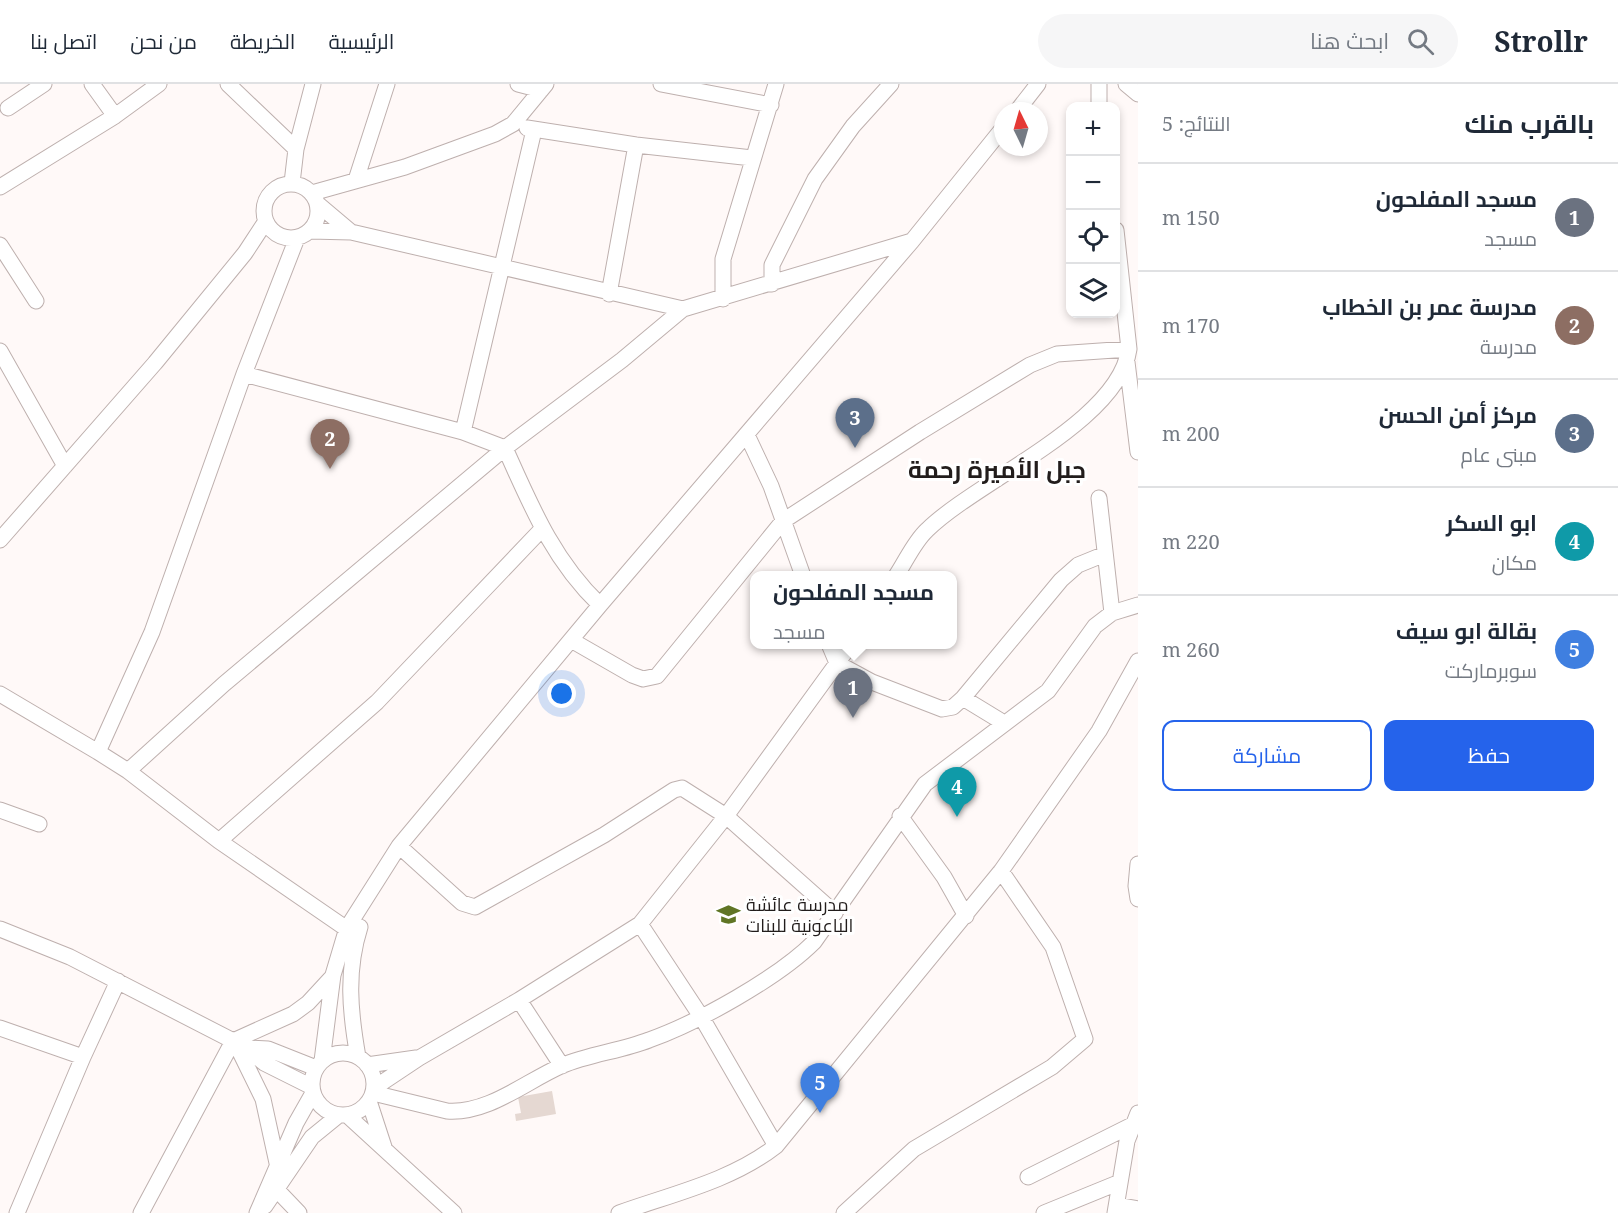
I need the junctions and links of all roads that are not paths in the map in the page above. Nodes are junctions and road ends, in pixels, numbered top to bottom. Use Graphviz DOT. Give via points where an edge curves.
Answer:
graph roads {
  1 [pos="44,84"];
  2 [pos="92,84"];
  3 [pos="159,84"];
  4 [pos="228,84"];
  5 [pos="313,84"];
  6 [pos="387,84"];
  7 [pos="518,84"];
  8 [pos="661,84"];
  9 [pos="776,84"];
  10 [pos="891,84"];
  11 [pos="1100,84"];
  12 [pos="1126,84"];
  13 [pos="1038,85"];
  14 [pos="543,87"];
  15 [pos="1138,94"];
  16 [pos="1024,102"];
  17 [pos="1099,102"];
  18 [pos="771,105"];
  19 [pos="8,108"];
  20 [pos="116,116"];
  21 [pos="513,124"];
  22 [pos="534,130"];
  23 [pos="994,139"];
  24 [pos="636,145"];
  25 [pos="296,149"];
  26 [pos="752,158"];
  27 [pos="356,180"];
  28 [pos="292,183"];
  29 [pos="0,187"];
  30 [pos="316,199"];
  31 [pos="266,221"];
  32 [pos="351,232"];
  33 [pos="277,234"];
  34 [pos="304,234"];
  35 [pos="912,241"];
  36 [pos="0,245"];
  37 [pos="245,253"];
  38 [pos="1119,264"];
  39 [pos="502,269"];
  40 [pos="772,284"];
  41 [pos="609,294"];
  42 [pos="723,299"];
  43 [pos="36,301"];
  44 [pos="683,309"];
  45 [pos="0,351"];
  46 [pos="1128,355"];
  47 [pos="244,374"];
  48 [pos="464,432"];
  49 [pos="747,435"];
  50 [pos="505,448"];
  51 [pos="1138,452"];
  52 [pos="65,466"];
  53 [pos="1099,498"];
  54 [pos="783,521"];
  55 [pos="541,530"];
  56 [pos="0,540"];
  57 [pos="1105,554"];
  58 [pos="801,571"];
  59 [pos="899,571"];
  60 [pos="1138,604"];
  61 [pos="600,605"];
  62 [pos="1112,613"];
  63 [pos="571,640"];
  64 [pos="832,649"];
  65 [pos="847,649"];
  66 [pos="1138,661"];
  67 [pos="837,663"];
  68 [pos="0,694"];
  69 [pos="963,698"];
  70 [pos="1004,723"];
  71 [pos="98,752"];
  72 [pos="128,771"];
  73 [pos="0,810"];
  74 [pos="726,816"];
  75 [pos="900,816"];
  76 [pos="39,825"];
  77 [pos="219,841"];
  78 [pos="399,846"];
  79 [pos="1138,864"];
  80 [pos="1001,871"];
  81 [pos="1138,899"];
  82 [pos="835,913"];
  83 [pos="966,916"];
  84 [pos="640,924"];
  85 [pos="0,929"];
  86 [pos="352,932"];
  87 [pos="333,975"];
  88 [pos="118,981"];
  89 [pos="519,1000"];
  90 [pos="702,1018"];
  91 [pos="0,1028"];
  92 [pos="232,1041"];
  93 [pos="247,1048"];
  94 [pos="83,1057"];
  95 [pos="419,1058"];
  96 [pos="363,1061"];
  97 [pos="319,1065"];
  98 [pos="562,1066"];
  99 [pos="313,1090"];
  100 [pos="372,1094"];
  101 [pos="343,1115"];
  102 [pos="1135,1119"];
  103 [pos="1132,1142"];
  104 [pos="776,1146"];
  105 [pos="384,1147"];
  106 [pos="277,1163"];
  107 [pos="1028,1177"];
  108 [pos="1120,1182"];
  109 [pos="277,1190"];
  110 [pos="1116,1209"];
  111 [pos="1138,1209"];
  112 [pos="17,1213"];
  113 [pos="141,1213"];
  114 [pos="258,1213"];
  115 [pos="299,1213"];
  116 [pos="454,1213"];
  117 [pos="619,1213"];
  118 [pos="844,1213"];
  119 [pos="1044,1213"];
  1 -- 19 [label="street"];
  2 -- 20 [label="street"];
  3 -- 20 [label="street"];
  4 -- 25 [label="street"];
  5 -- 25 [label="street"];
  6 -- 27 [label="street"];
  7 -- 14 [label="street"];
  8 -- 18 [label="street"];
  9 -- 18 [label="street"];
  10 -- 40 [label="street" via="853,126 815,179 772,266"];
  11 -- 17 [label="street"];
  12 -- 15 [label="street"];
  13 -- 16 [label="street"];
  14 -- 21 [label="street"];
  18 -- 26 [label="street"];
  20 -- 29 [label="street"];
  21 -- 22 [label="street"];
  21 -- 27 [label="street" via="447,152"];
  22 -- 24 [label="street"];
  22 -- 39 [label="street"];
  23 -- 35 [label="street"];
  24 -- 26 [label="street"];
  24 -- 41 [label="street"];
  25 -- 28 [label="street"];
  26 -- 42 [label="street" via="723,259"];
  27 -- 30 [label="street"];
  28 -- 30 [label="street" via="303,186"];
  28 -- 31 [label="street" via="281,185 266,200"];
  30 -- 32 [label="street"];
  30 -- 34 [label="street" via="318,219"];
  31 -- 33 [label="street"];
  31 -- 37 [label="street"];
  32 -- 34 [label="street"];
  32 -- 39 [label="street"];
  33 -- 34 [label="street"];
  33 -- 37 [label="street"];
  34 -- 47 [label="street"];
  35 -- 40 [label="street"];
  35 -- 49 [label="street"];
  36 -- 43 [label="street"];
  37 -- 52 [label="street"];
  38 -- 46 [label="street"];
  39 -- 41 [label="street"];
  39 -- 48 [label="street"];
  40 -- 42 [label="street"];
  41 -- 44 [label="street"];
  42 -- 44 [label="street"];
  44 -- 50 [label="street"];
  45 -- 52 [label="street"];
  46 -- 51 [label="street"];
  46 -- 54 [label="street" via="1057,354 1030,365"];
  46 -- 59 [label="street" via="1105,394 1082,420 926,531"];
  47 -- 48 [label="street"];
  47 -- 71 [label="street" via="152,632"];
  48 -- 50 [label="street"];
  49 -- 54 [label="street"];
  49 -- 61 [label="street"];
  50 -- 55 [label="street"];
  50 -- 72 [label="street" via="224,684"];
  52 -- 56 [label="street"];
  53 -- 57 [label="street"];
  54 -- 58 [label="street"];
  54 -- 63 [label="street" via="657,676 643,679 632,675"];
  55 -- 61 [label="street" via="574,578"];
  55 -- 77 [label="street" via="377,702"];
  57 -- 62 [label="street"];
  57 -- 69 [label="street" via="1078,565 1060,580"];
  60 -- 62 [label="street"];
  61 -- 63 [label="street"];
  62 -- 70 [label="street" via="1095,626 1048,691"];
  63 -- 78 [label="street"];
  64 -- 67 [label="street"];
  65 -- 67 [label="street"];
  66 -- 80 [label="street" via="1099,731"];
  67 -- 69 [label="street" via="936,708 950,709"];
  67 -- 74 [label="street"];
  68 -- 71 [label="street"];
  69 -- 70 [label="street"];
  70 -- 75 [label="street" via="937,772"];
  71 -- 72 [label="street"];
  72 -- 77 [label="street"];
  73 -- 76 [label="street"];
  74 -- 78 [label="street" via="685,789 677,788 604,835 470,907"];
  74 -- 82 [label="street"];
  74 -- 84 [label="street"];
  75 -- 82 [label="street"];
  75 -- 83 [label="street" via="944,877"];
  77 -- 86 [label="street"];
  78 -- 86 [label="street"];
  79 -- 81 [label="street"];
  80 -- 83 [label="street"];
  80 -- 118 [label="street" via="1053,947 1085,1039 1052,1067 914,1149"];
  82 -- 90 [label="street" via="795,960"];
  83 -- 104 [label="street"];
  84 -- 89 [label="street"];
  84 -- 90 [label="street"];
  85 -- 88 [label="street"];
  86 -- 87 [label="street"];
  86 -- 96 [label="street" via="352,1021"];
  87 -- 92 [label="street" via="322,990 292,1014"];
  87 -- 97 [label="street"];
  88 -- 92 [label="street"];
  88 -- 94 [label="street"];
  89 -- 95 [label="street"];
  89 -- 98 [label="street"];
  90 -- 98 [label="street" via="649,1040"];
  90 -- 104 [label="street"];
  91 -- 94 [label="street"];
  92 -- 93 [label="street"];
  92 -- 106 [label="street" via="263,1099"];
  92 -- 113 [label="street"];
  93 -- 97 [label="street" via="268,1049"];
  93 -- 99 [label="street" via="264,1063"];
  94 -- 112 [label="street"];
  95 -- 96 [label="street"];
  95 -- 100 [label="street"];
  96 -- 97 [label="street" via="340,1054"];
  96 -- 100 [label="street" via="374,1080"];
  97 -- 99 [label="street"];
  98 -- 100 [label="street" via="501,1097 456,1112"];
  99 -- 101 [label="street" via="323,1108"];
  99 -- 106 [label="street"];
  100 -- 101 [label="street" via="356,1113"];
  100 -- 105 [label="street"];
  101 -- 105 [label="street"];
  101 -- 109 [label="street" via="312,1137"];
  102 -- 103 [label="street"];
  102 -- 107 [label="street"];
  103 -- 108 [label="street"];
  104 -- 117 [label="street" via="732,1173"];
  105 -- 116 [label="street"];
  106 -- 114 [label="street"];
  108 -- 110 [label="street"];
  108 -- 119 [label="street"];
  109 -- 114 [label="street"];
  109 -- 115 [label="street"];
  110 -- 111 [label="street"];
}
